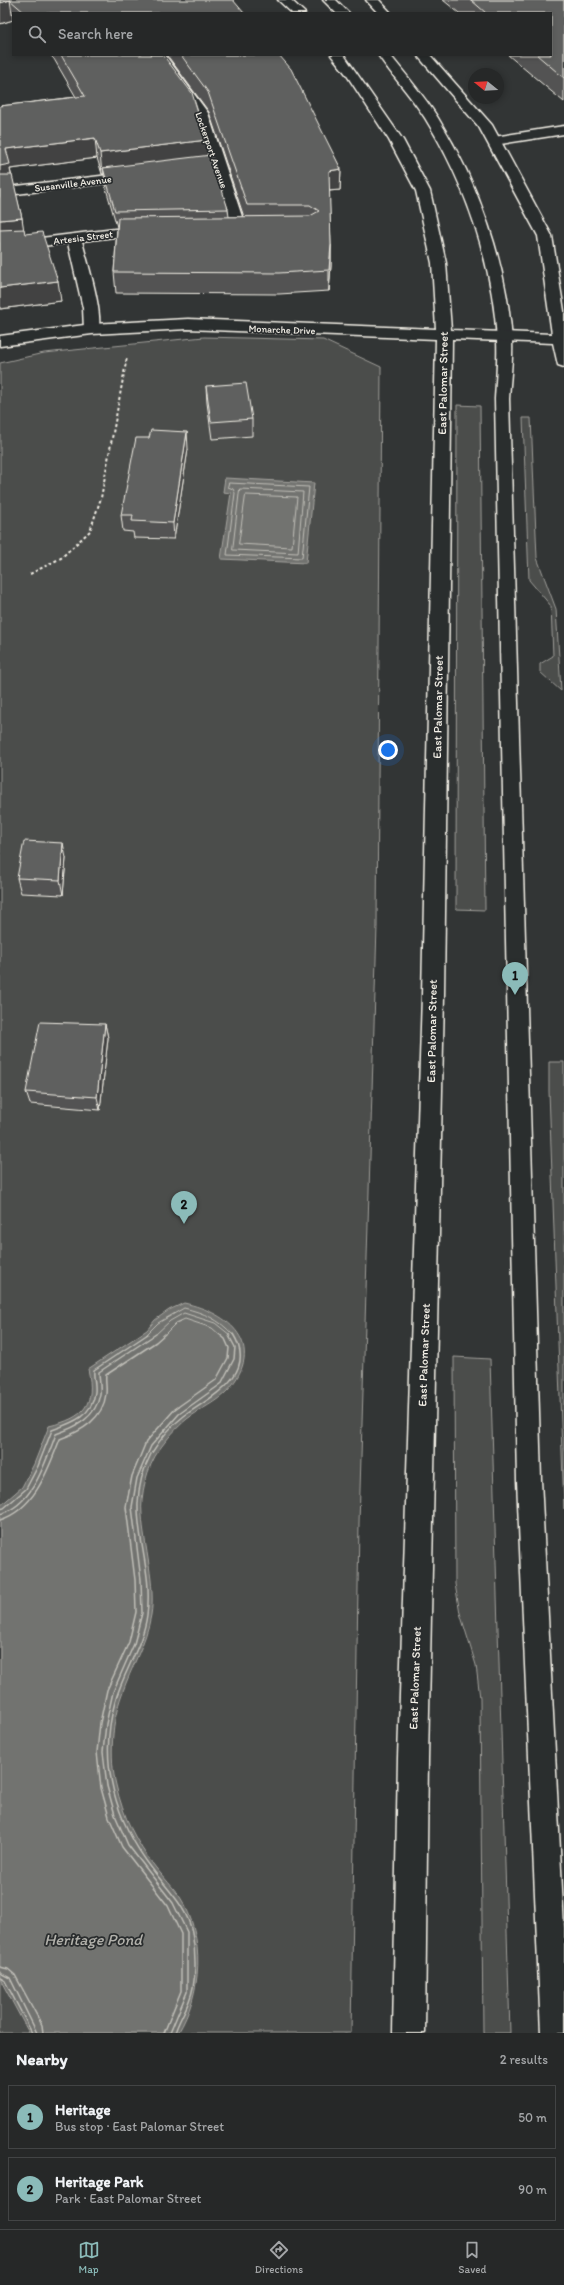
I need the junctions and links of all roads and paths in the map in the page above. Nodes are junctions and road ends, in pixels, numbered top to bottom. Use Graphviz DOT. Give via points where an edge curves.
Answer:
graph roads {
  1 [pos="284,0"];
  2 [pos="329,0"];
  3 [pos="372,0"];
  4 [pos="298,12"];
  5 [pos="343,12"];
  6 [pos="384,12"];
  7 [pos="159,56"];
  8 [pos="338,56"];
  9 [pos="385,56"];
  10 [pos="424,56"];
  11 [pos="564,130"];
  12 [pos="494,141"];
  13 [pos="218,165"];
  14 [pos="202,167"];
  15 [pos="148,174"];
  16 [pos="0,192"];
  17 [pos="225,232"];
  18 [pos="240,232"];
  19 [pos="256,232"];
  20 [pos="162,233"];
  21 [pos="74,238"];
  22 [pos="0,248"];
  23 [pos="92,329"];
  24 [pos="444,335"];
  25 [pos="505,337"];
  26 [pos="563,339"];
  27 [pos="0,341"];
  28 [pos="128,354"];
  29 [pos="564,362"];
  30 [pos="30,574"];
  31 [pos="409,2033"];
  32 [pos="555,2033"];
  1 -- 4 [label="main road"];
  2 -- 5 [label="lane"];
  3 -- 6 [label="main road"];
  7 -- 13 [label="main road, Lockerport Avenue" via="201,113"];
  8 -- 24 [label="main road, East Palomar Street" via="396,140 423,191 439,263"];
  9 -- 25 [label="lane" via="437,128 461,175 480,221 494,272"];
  10 -- 12 [label="main road" via="485,125"];
  11 -- 12 [label="lane"];
  12 -- 26 [label="main road" via="544,236"];
  13 -- 14 [label="main road"];
  13 -- 18 [label="main road, Lockerport Avenue"];
  15 -- 16 [label="main road, Susanville Avenue"];
  17 -- 18 [label="main road"];
  18 -- 19 [label="main road"];
  20 -- 21 [label="main road, Artesia Street" via="115,233"];
  21 -- 22 [label="main road, Artesia Street"];
  21 -- 23 [label="main road" via="91,308"];
  23 -- 24 [label="main road, Monarche Drive" via="188,324"];
  23 -- 27 [label="main road, Monarche Drive"];
  24 -- 25 [label="main road, Monarche Drive"];
  24 -- 31 [label="main road, East Palomar Street" via="433,995 413,1758"];
  25 -- 26 [label="main road, Monarche Drive"];
  25 -- 32 [label="lane" via="503,422 529,1464"];
  26 -- 29 [label="main road"];
  28 -- 30 [label="path" via="101,498 90,531 60,558"];
}
